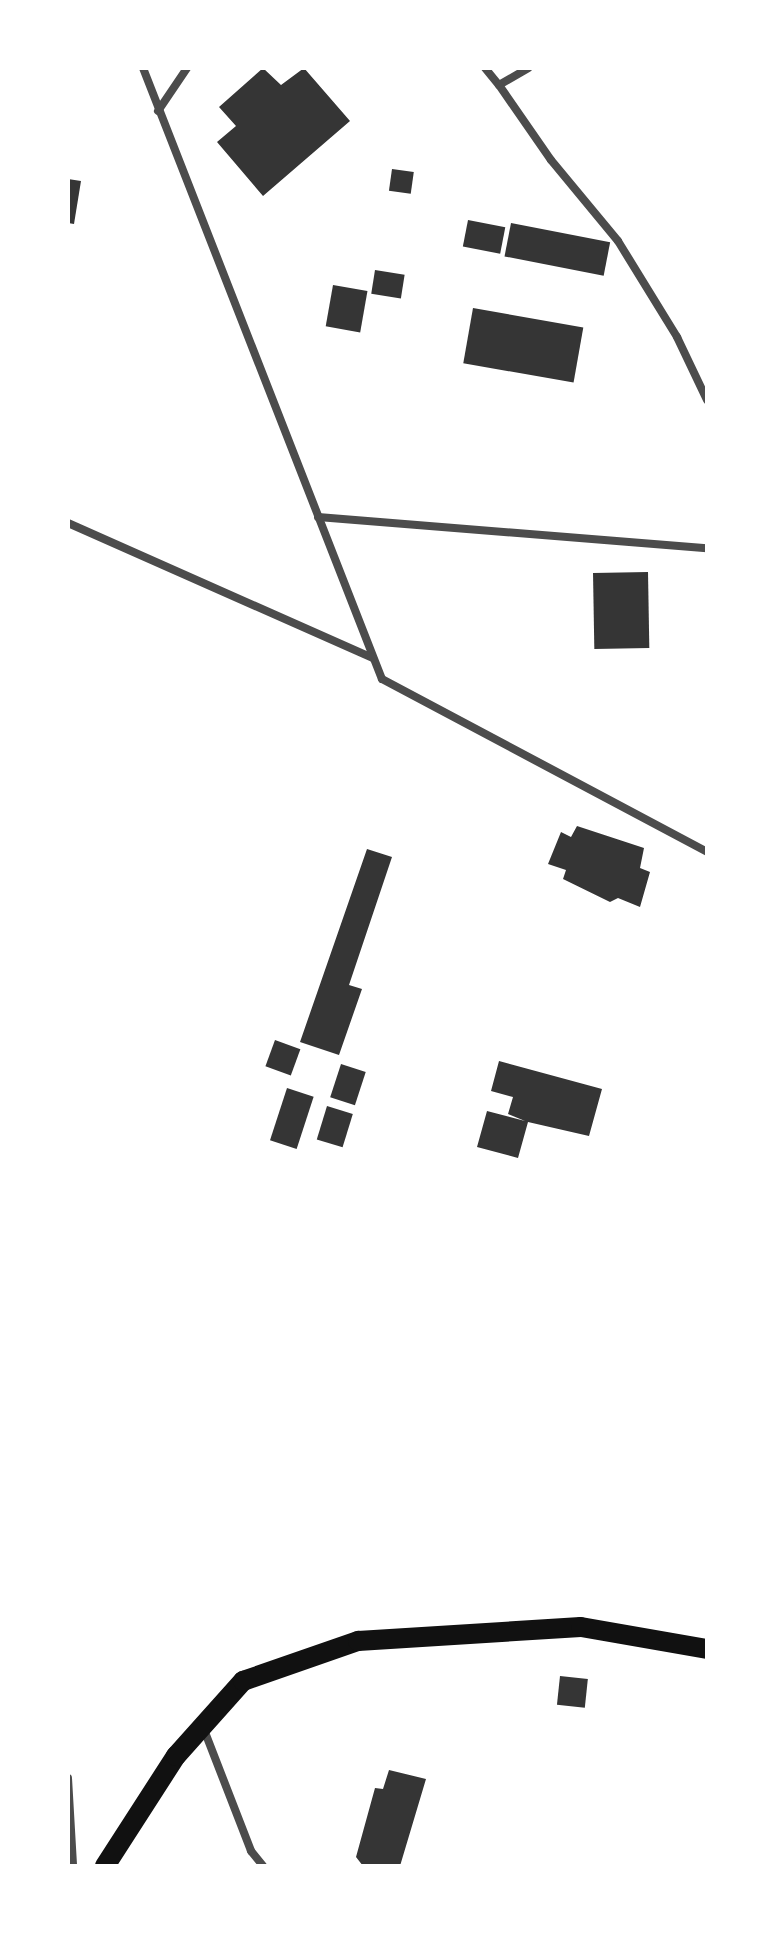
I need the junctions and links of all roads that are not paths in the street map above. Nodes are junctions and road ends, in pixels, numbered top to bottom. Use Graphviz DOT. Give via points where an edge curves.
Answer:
graph roads {
  1 [pos="143,68"];
  2 [pos="187,68"];
  3 [pos="485,68"];
  4 [pos="528,68"];
  5 [pos="499,85"];
  6 [pos="158,111"];
  7 [pos="707,400"];
  8 [pos="318,517"];
  9 [pos="68,523"];
  10 [pos="707,548"];
  11 [pos="372,658"];
  12 [pos="707,852"];
  13 [pos="707,1649"];
  14 [pos="203,1726"];
  15 [pos="68,1778"];
  16 [pos="73,1866"];
  17 [pos="105,1866"];
  18 [pos="263,1866"];
  1 -- 6 [label="street"];
  2 -- 6 [label="street"];
  3 -- 5 [label="street"];
  4 -- 5 [label="street"];
  5 -- 7 [label="street" via="551,160 618,241 677,337"];
  6 -- 8 [label="street"];
  8 -- 10 [label="street"];
  8 -- 11 [label="street"];
  9 -- 11 [label="street"];
  11 -- 12 [label="street" via="382,679"];
  13 -- 14 [label="main road" via="581,1627 358,1641 243,1681"];
  14 -- 17 [label="main road" via="176,1756"];
  14 -- 18 [label="street" via="251,1851"];
  15 -- 16 [label="street"];
}
